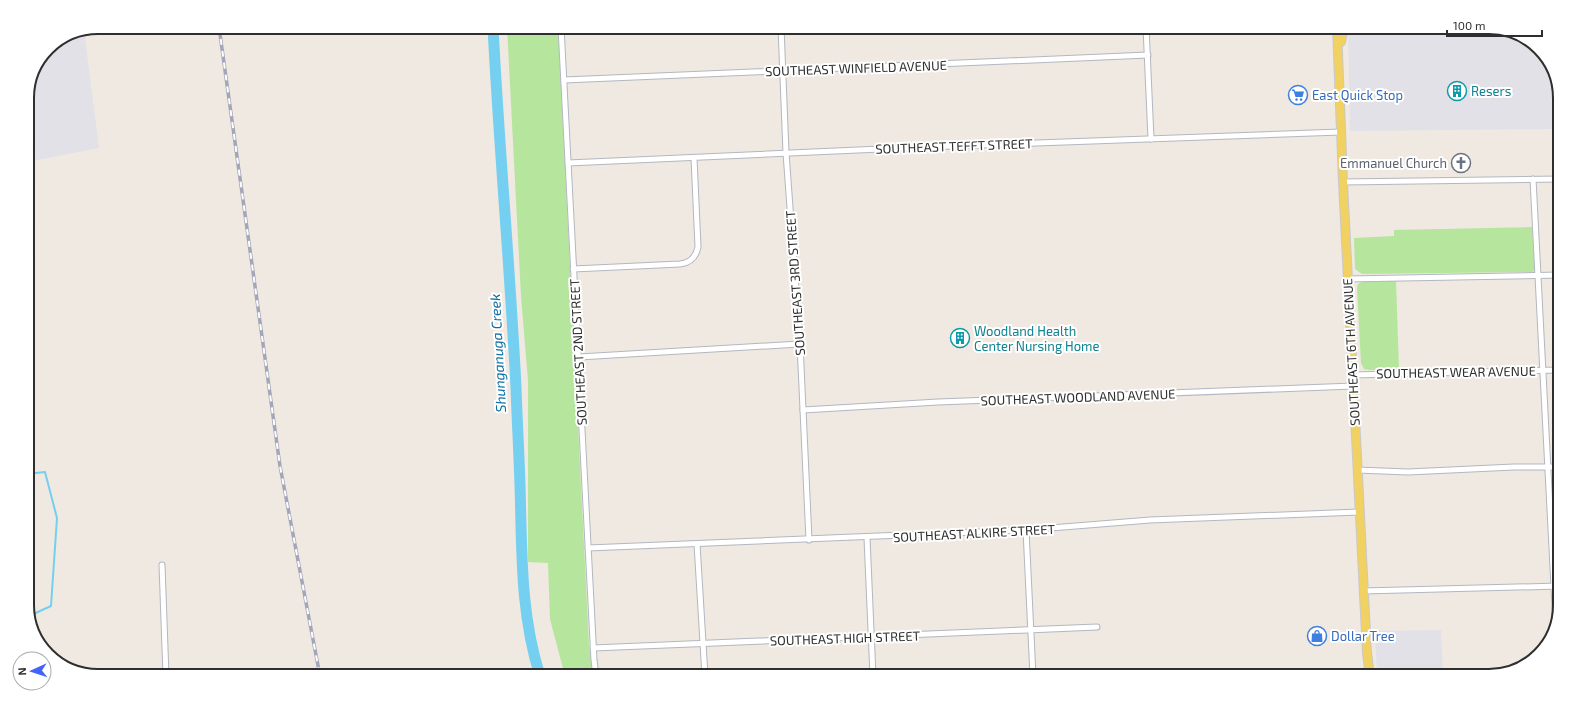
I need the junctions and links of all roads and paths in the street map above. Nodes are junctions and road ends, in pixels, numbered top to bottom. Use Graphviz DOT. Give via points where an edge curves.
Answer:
graph roads {
  1 [pos="561,34"];
  2 [pos="781,34"];
  3 [pos="1146,34"];
  4 [pos="1337,34"];
  5 [pos="1342,34"];
  6 [pos="1338,53"];
  7 [pos="1148,55"];
  8 [pos="783,71"];
  9 [pos="564,80"];
  10 [pos="1341,132"];
  11 [pos="1151,139"];
  12 [pos="786,153"];
  13 [pos="694,158"];
  14 [pos="568,163"];
  15 [pos="1532,179"];
  16 [pos="1553,179"];
  17 [pos="1343,182"];
  18 [pos="573,269"];
  19 [pos="1553,274"];
  20 [pos="1538,275"];
  21 [pos="1347,279"];
  22 [pos="800,344"];
  23 [pos="579,357"];
  24 [pos="1543,370"];
  25 [pos="1553,370"];
  26 [pos="1352,374"];
  27 [pos="1353,386"];
  28 [pos="803,410"];
  29 [pos="1547,468"];
  30 [pos="1553,468"];
  31 [pos="1357,470"];
  32 [pos="1359,512"];
  33 [pos="1026,530"];
  34 [pos="867,538"];
  35 [pos="809,540"];
  36 [pos="697,544"];
  37 [pos="588,548"];
  38 [pos="162,565"];
  39 [pos="1553,586"];
  40 [pos="1363,591"];
  41 [pos="1096,626"];
  42 [pos="1031,630"];
  43 [pos="871,636"];
  44 [pos="703,643"];
  45 [pos="593,648"];
  46 [pos="166,669"];
  47 [pos="595,669"];
  48 [pos="705,669"];
  49 [pos="873,669"];
  50 [pos="1033,669"];
  51 [pos="1369,669"];
  1 -- 9 [label="street, SOUTHEAST 2ND STREET"];
  2 -- 8 [label="street, SOUTHEAST 3RD STREET"];
  3 -- 7 [label="street"];
  4 -- 6 [label="main road, SOUTHEAST 6TH AVENUE"];
  5 -- 6 [label="main road"];
  6 -- 10 [label="main road, SOUTHEAST 6TH AVENUE"];
  7 -- 8 [label="street, SOUTHEAST WINFIELD AVENUE"];
  7 -- 11 [label="street"];
  8 -- 9 [label="street, SOUTHEAST WINFIELD AVENUE"];
  8 -- 12 [label="street, SOUTHEAST 3RD STREET"];
  9 -- 14 [label="street, SOUTHEAST 2ND STREET"];
  10 -- 11 [label="street, SOUTHEAST TEFFT STREET"];
  10 -- 17 [label="main road, SOUTHEAST 6TH AVENUE"];
  11 -- 12 [label="street, SOUTHEAST TEFFT STREET"];
  12 -- 13 [label="street, SOUTHEAST TEFFT STREET"];
  12 -- 22 [label="street, SOUTHEAST 3RD STREET"];
  13 -- 14 [label="street, SOUTHEAST TEFFT STREET"];
  13 -- 18 [label="street" via="698,248 692,259 680,264"];
  14 -- 18 [label="street, SOUTHEAST 2ND STREET"];
  15 -- 16 [label="street"];
  15 -- 17 [label="street"];
  15 -- 20 [label="street"];
  17 -- 21 [label="main road, SOUTHEAST 6TH AVENUE"];
  18 -- 23 [label="street, SOUTHEAST 2ND STREET"];
  19 -- 20 [label="street"];
  20 -- 21 [label="street"];
  20 -- 24 [label="street"];
  21 -- 26 [label="main road, SOUTHEAST 6TH AVENUE"];
  22 -- 23 [label="street"];
  22 -- 28 [label="street, SOUTHEAST 3RD STREET"];
  23 -- 37 [label="street, SOUTHEAST 2ND STREET"];
  24 -- 25 [label="street, SOUTHEAST WEAR AVENUE"];
  24 -- 26 [label="street, SOUTHEAST WEAR AVENUE"];
  24 -- 29 [label="street"];
  26 -- 27 [label="main road, SOUTHEAST 6TH AVENUE"];
  27 -- 28 [label="street, SOUTHEAST WOODLAND AVENUE" via="938,402"];
  27 -- 31 [label="main road, SOUTHEAST 6TH AVENUE"];
  28 -- 35 [label="street, SOUTHEAST 3RD STREET"];
  29 -- 30 [label="street"];
  29 -- 31 [label="street" via="1408,472"];
  29 -- 39 [label="street"];
  31 -- 32 [label="main road, SOUTHEAST 6TH AVENUE"];
  32 -- 33 [label="street, SOUTHEAST ALKIRE STREET" via="1150,520"];
  32 -- 40 [label="main road, SOUTHEAST 6TH AVENUE"];
  33 -- 34 [label="street, SOUTHEAST ALKIRE STREET"];
  33 -- 42 [label="street"];
  34 -- 35 [label="street, SOUTHEAST ALKIRE STREET"];
  34 -- 43 [label="street"];
  35 -- 36 [label="street, SOUTHEAST ALKIRE STREET"];
  36 -- 37 [label="street, SOUTHEAST ALKIRE STREET"];
  36 -- 44 [label="street"];
  37 -- 45 [label="street, SOUTHEAST 2ND STREET"];
  38 -- 46 [label="street"];
  39 -- 40 [label="street"];
  40 -- 51 [label="main road, SOUTHEAST 6TH AVENUE"];
  41 -- 42 [label="street, SOUTHEAST HIGH STREET"];
  42 -- 43 [label="street, SOUTHEAST HIGH STREET"];
  42 -- 50 [label="street"];
  43 -- 44 [label="street, SOUTHEAST HIGH STREET"];
  43 -- 49 [label="street"];
  44 -- 45 [label="street, SOUTHEAST HIGH STREET"];
  44 -- 48 [label="street"];
  45 -- 47 [label="street, SOUTHEAST 2ND STREET"];
}
